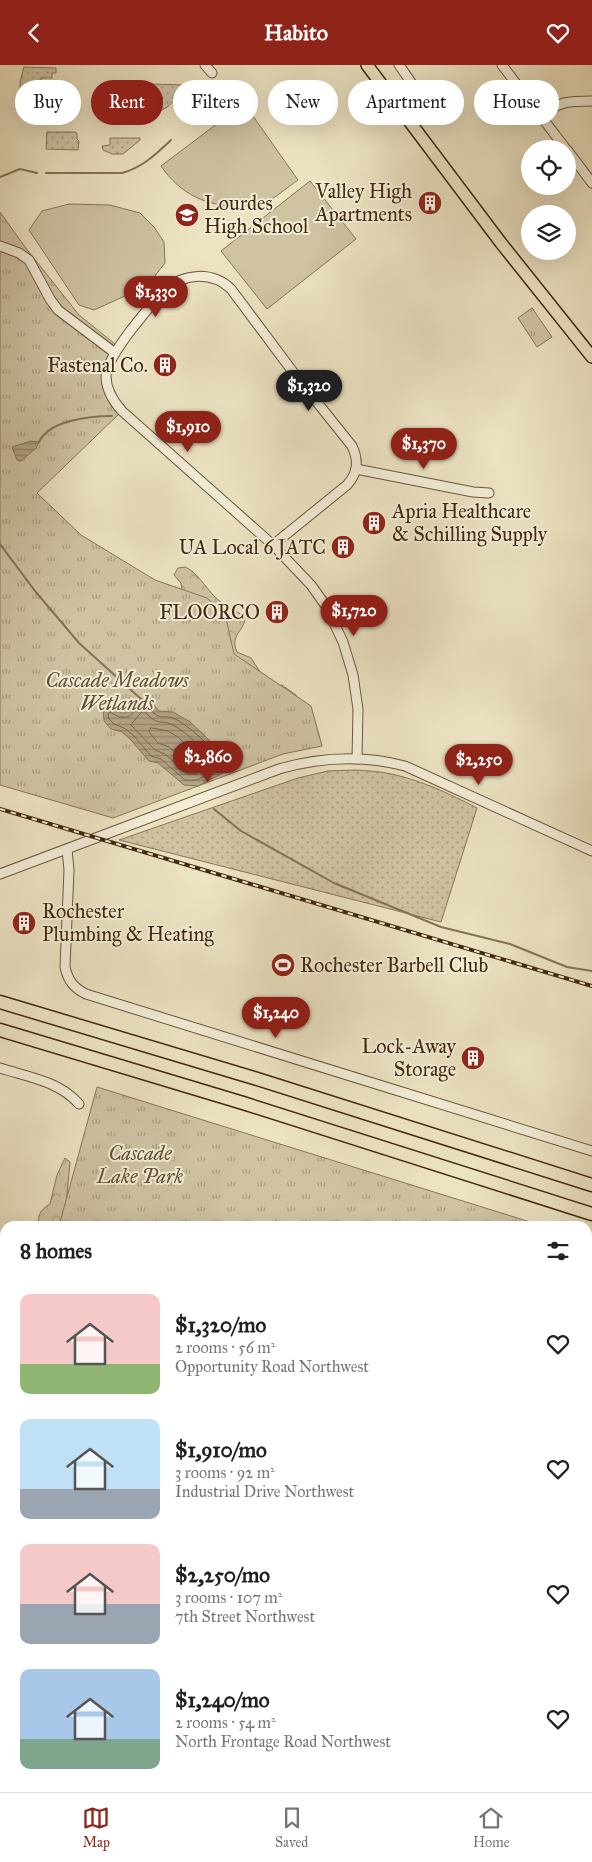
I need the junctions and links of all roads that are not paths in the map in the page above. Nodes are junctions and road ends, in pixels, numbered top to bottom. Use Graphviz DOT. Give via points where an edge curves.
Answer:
graph roads {
  1 [pos="205,65"];
  2 [pos="367,65"];
  3 [pos="399,65"];
  4 [pos="502,65"];
  5 [pos="212,73"];
  6 [pos="410,80"];
  7 [pos="514,80"];
  8 [pos="592,101"];
  9 [pos="559,104"];
  10 [pos="549,125"];
  11 [pos="560,140"];
  12 [pos="576,162"];
  13 [pos="592,183"];
  14 [pos="0,246"];
  15 [pos="115,353"];
  16 [pos="592,357"];
  17 [pos="356,469"];
  18 [pos="489,493"];
  19 [pos="273,545"];
  20 [pos="357,759"];
  21 [pos="67,849"];
  22 [pos="592,851"];
  23 [pos="0,874"];
  24 [pos="0,1002"];
  25 [pos="0,1030"];
  26 [pos="0,1068"];
  27 [pos="79,1104"];
  28 [pos="592,1151"];
  29 [pos="592,1185"];
  30 [pos="592,1213"];
  1 -- 5 [label="street"];
  2 -- 16 [label="main road" via="501,243"];
  3 -- 6 [label="street"];
  4 -- 7 [label="street"];
  8 -- 9 [label="street"];
  10 -- 11 [label="street"];
  12 -- 13 [label="street"];
  14 -- 15 [label="street" via="19,253 29,261 58,310"];
  15 -- 17 [label="street" via="165,290 176,281 197,276 219,280 231,289 352,446"];
  15 -- 19 [label="street" via="106,377 115,403"];
  17 -- 18 [label="street"];
  17 -- 19 [label="street" via="347,485"];
  19 -- 20 [label="street" via="307,580 326,606 343,642 354,675 357,697"];
  20 -- 21 [label="street" via="316,760 280,769"];
  20 -- 22 [label="street" via="387,762 424,773"];
  21 -- 23 [label="street"];
  21 -- 28 [label="street" via="65,967 78,990"];
  24 -- 29 [label="highway" via="245,1075"];
  25 -- 30 [label="highway"];
  26 -- 27 [label="street" via="58,1086"];
}
